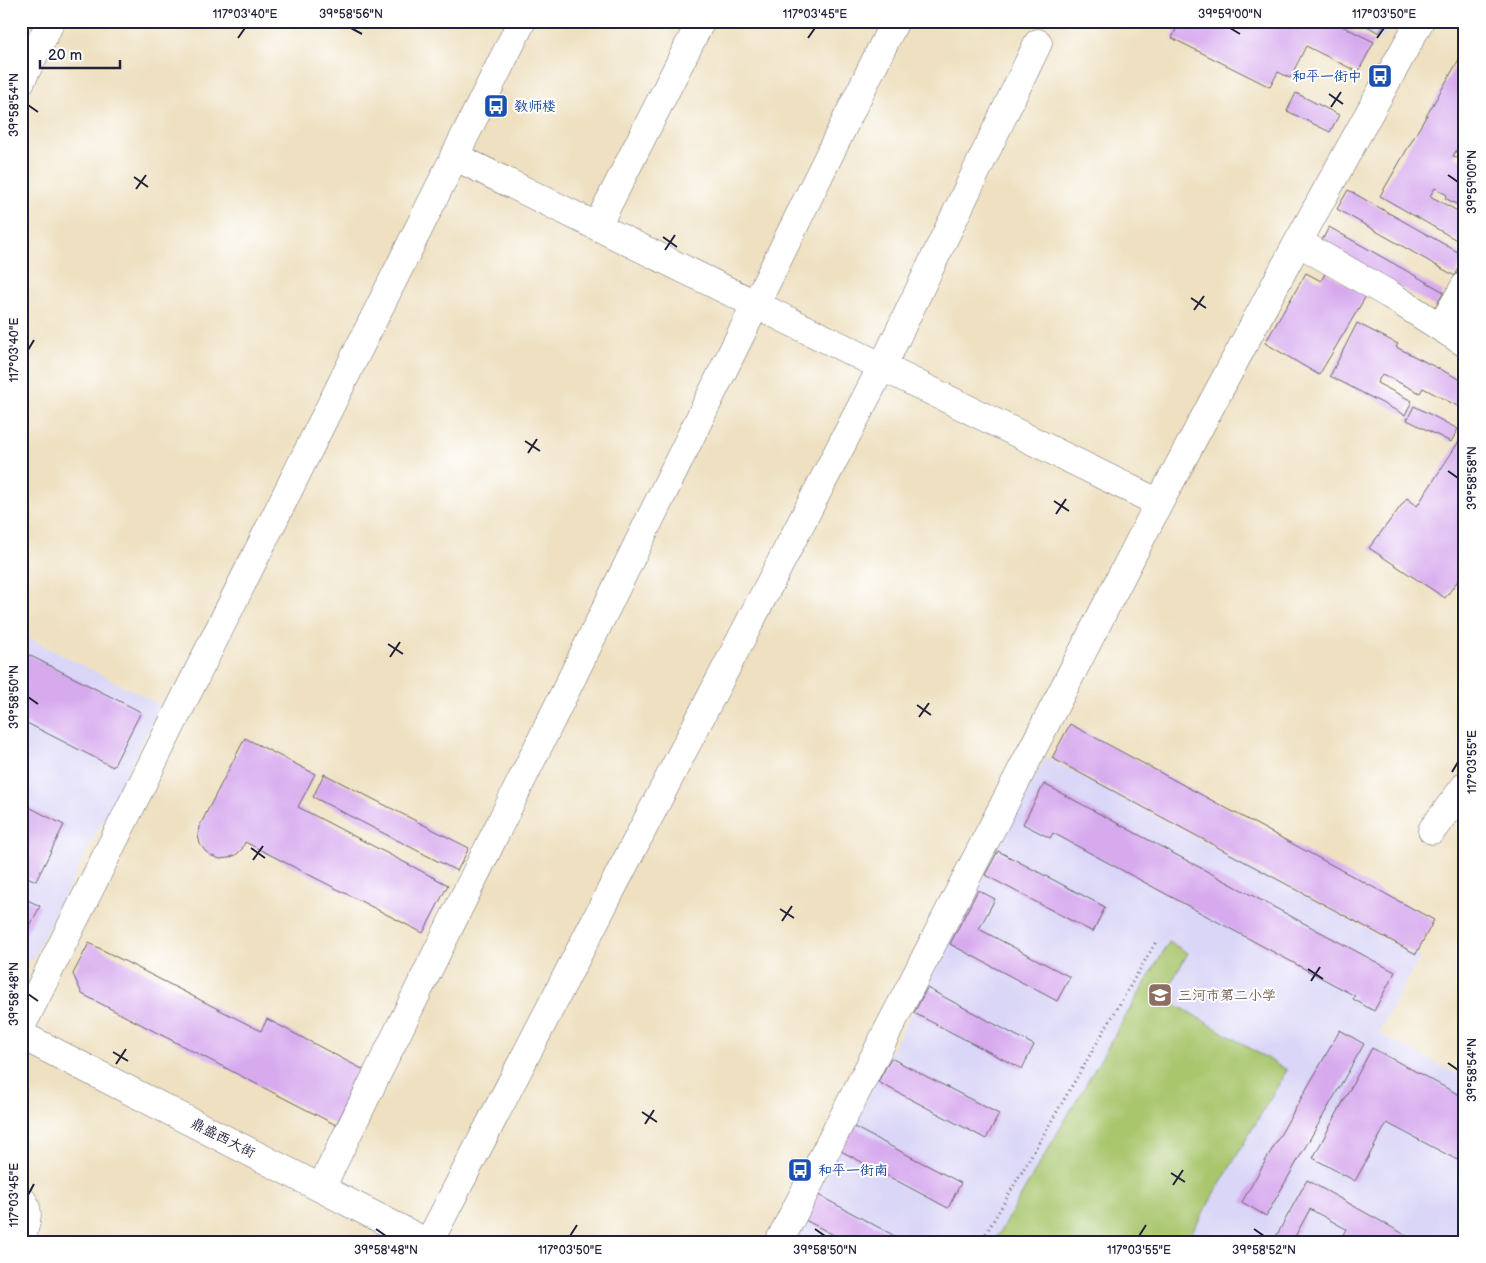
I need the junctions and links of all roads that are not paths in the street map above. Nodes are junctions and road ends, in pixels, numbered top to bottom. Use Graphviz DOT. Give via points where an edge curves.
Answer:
graph roads {
  1 [pos="51,21"];
  2 [pos="522,21"];
  3 [pos="701,21"];
  4 [pos="895,21"];
  5 [pos="1420,21"];
  6 [pos="1038,43"];
  7 [pos="21,81"];
  8 [pos="454,156"];
  9 [pos="597,226"];
  10 [pos="1298,242"];
  11 [pos="1465,286"];
  12 [pos="756,305"];
  13 [pos="1440,327"];
  14 [pos="1465,343"];
  15 [pos="882,366"];
  16 [pos="1158,503"];
  17 [pos="1465,786"];
  18 [pos="1432,830"];
  19 [pos="21,1027"];
  20 [pos="21,1035"];
  21 [pos="321,1188"];
  22 [pos="21,1199"];
  23 [pos="21,1239"];
  24 [pos="426,1242"];
  25 [pos="429,1242"];
  26 [pos="779,1242"];
  1 -- 7 [label="street"];
  2 -- 8 [label="street"];
  3 -- 9 [label="street"];
  4 -- 12 [label="street"];
  5 -- 10 [label="street"];
  6 -- 15 [label="street"];
  8 -- 9 [label="street"];
  8 -- 19 [label="street"];
  9 -- 12 [label="street"];
  10 -- 13 [label="street" via="1390,294"];
  10 -- 16 [label="street"];
  11 -- 13 [label="street"];
  12 -- 15 [label="street"];
  12 -- 21 [label="street"];
  13 -- 14 [label="street"];
  15 -- 16 [label="street"];
  15 -- 25 [label="street"];
  16 -- 26 [label="street"];
  17 -- 18 [label="street"];
  20 -- 21 [label="street, 鼎盛西大街"];
  21 -- 24 [label="street, 鼎盛西大街"];
  22 -- 23 [label="street" via="25,1202 28,1217"];
}
